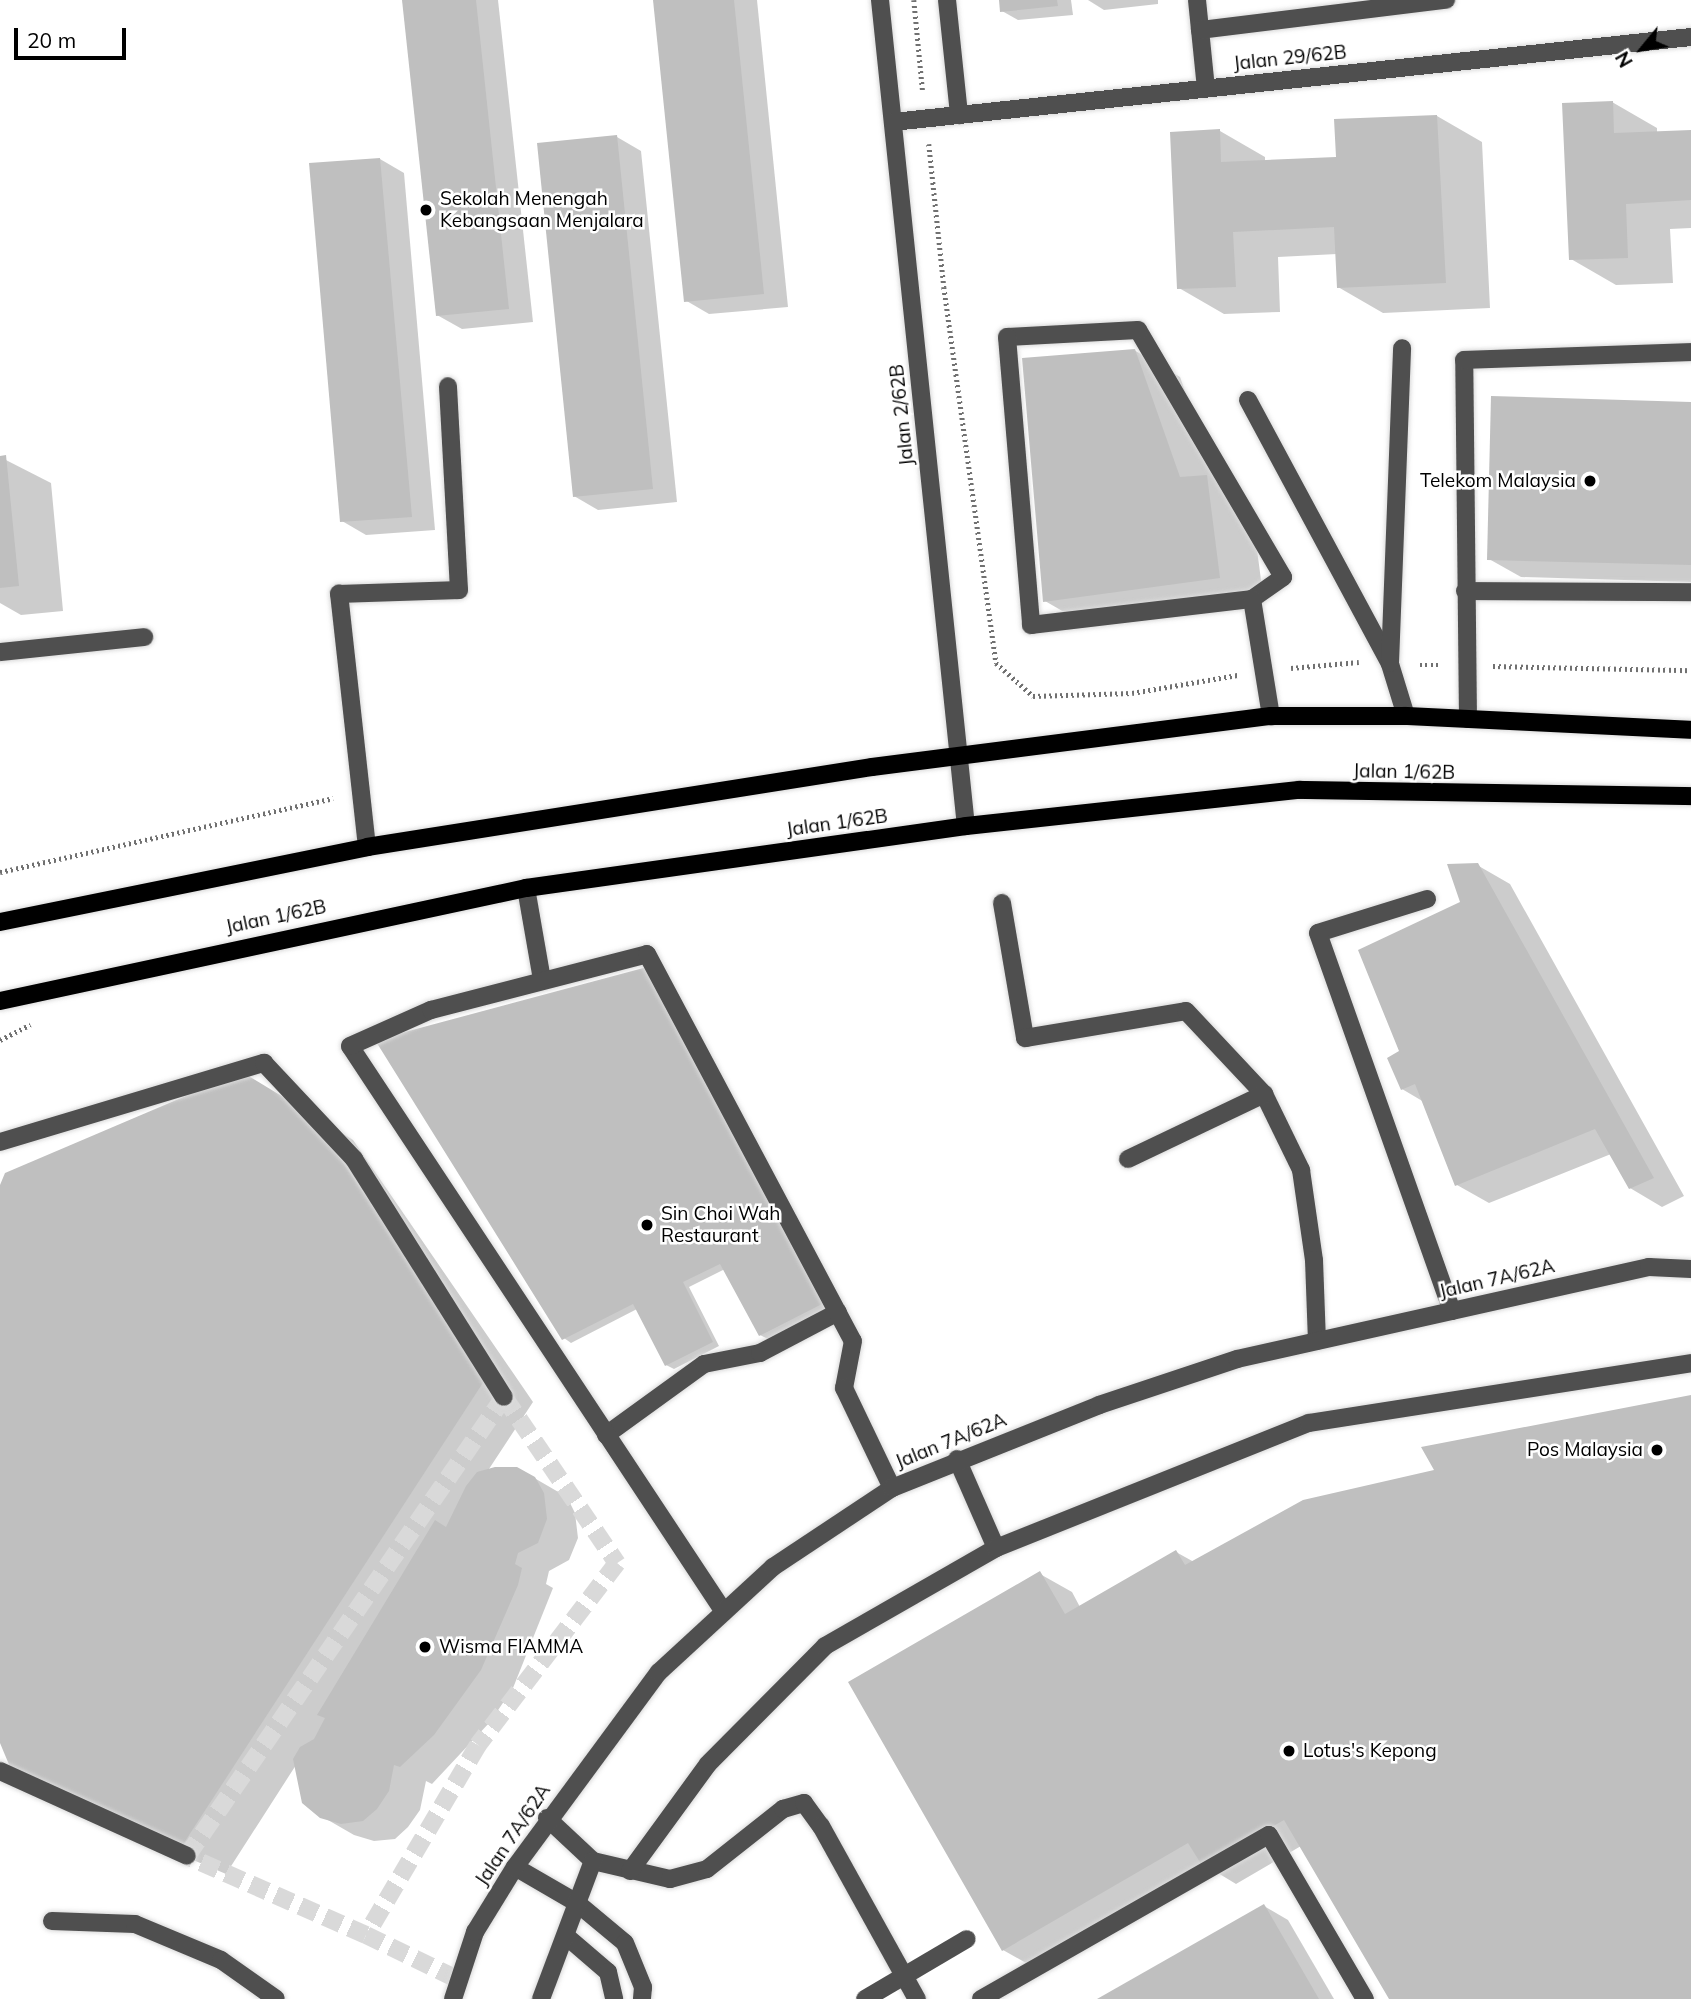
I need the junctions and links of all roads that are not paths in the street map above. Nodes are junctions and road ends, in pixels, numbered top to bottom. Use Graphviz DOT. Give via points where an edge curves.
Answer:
graph roads {
  1 [pos="880,0"];
  2 [pos="947,0"];
  3 [pos="1197,0"];
  4 [pos="1446,0"];
  5 [pos="1200,30"];
  6 [pos="1691,37"];
  7 [pos="1206,89"];
  8 [pos="959,115"];
  9 [pos="893,122"];
  10 [pos="1402,348"];
  11 [pos="1691,352"];
  12 [pos="447,386"];
  13 [pos="1248,400"];
  14 [pos="1465,591"];
  15 [pos="1691,592"];
  16 [pos="1252,599"];
  17 [pos="144,637"];
  18 [pos="0,652"];
  19 [pos="1390,663"];
  20 [pos="1271,716"];
  21 [pos="1406,716"];
  22 [pos="1468,719"];
  23 [pos="1691,730"];
  24 [pos="959,756"];
  25 [pos="1691,796"];
  26 [pos="966,825"];
  27 [pos="367,847"];
  28 [pos="526,888"];
  29 [pos="1427,899"];
  30 [pos="1002,903"];
  31 [pos="0,922"];
  32 [pos="542,980"];
  33 [pos="0,1000"];
  34 [pos="1264,1094"];
  35 [pos="0,1142"];
  36 [pos="1128,1159"];
  37 [pos="1691,1269"];
  38 [pos="1452,1311"];
  39 [pos="838,1312"];
  40 [pos="1317,1341"];
  41 [pos="1691,1363"];
  42 [pos="505,1397"];
  43 [pos="606,1435"];
  44 [pos="957,1459"];
  45 [pos="891,1488"];
  46 [pos="996,1548"];
  47 [pos="724,1612"];
  48 [pos="0,1771"];
  49 [pos="547,1818"];
  50 [pos="187,1856"];
  51 [pos="593,1861"];
  52 [pos="515,1867"];
  53 [pos="630,1871"];
  54 [pos="577,1903"];
  55 [pos="52,1921"];
  56 [pos="566,1936"];
  57 [pos="967,1939"];
  58 [pos="276,1999"];
  59 [pos="453,1999"];
  60 [pos="541,1999"];
  61 [pos="614,1999"];
  62 [pos="642,1999"];
  63 [pos="865,1999"];
  64 [pos="917,1999"];
  65 [pos="981,1999"];
  66 [pos="1365,1999"];
  1 -- 9 [label="street, Jalan 2/62B"];
  2 -- 8 [label="street"];
  3 -- 5 [label="street"];
  4 -- 5 [label="street, Jalan 29/62B"];
  5 -- 7 [label="street"];
  6 -- 7 [label="street, Jalan 29/62B"];
  7 -- 8 [label="street, Jalan 29/62B"];
  8 -- 9 [label="street, Jalan 29/62B"];
  9 -- 24 [label="street, Jalan 2/62B"];
  10 -- 19 [label="street"];
  11 -- 14 [label="street" via="1464,360"];
  12 -- 27 [label="street" via="459,590 339,594"];
  13 -- 19 [label="street"];
  14 -- 15 [label="street"];
  14 -- 22 [label="street"];
  16 -- 16 [label="street" via="1031,625 1007,337 1138,330 1283,577"];
  16 -- 20 [label="street"];
  17 -- 18 [label="street"];
  19 -- 21 [label="street"];
  20 -- 21 [label="main road"];
  20 -- 24 [label="main road"];
  21 -- 22 [label="main road"];
  22 -- 23 [label="main road"];
  24 -- 26 [label="street, Jalan 2/62B"];
  24 -- 27 [label="main road"];
  25 -- 26 [label="main road, Jalan 1/62B" via="1299,790"];
  26 -- 28 [label="main road, Jalan 1/62B"];
  27 -- 31 [label="main road"];
  28 -- 32 [label="street"];
  28 -- 33 [label="main road, Jalan 1/62B"];
  29 -- 38 [label="street" via="1318,933"];
  30 -- 34 [label="street" via="1025,1038 1186,1011"];
  32 -- 39 [label="street" via="647,954"];
  32 -- 43 [label="street" via="431,1010 349,1046"];
  34 -- 36 [label="street"];
  34 -- 40 [label="street" via="1301,1170 1314,1260"];
  35 -- 42 [label="street" via="264,1063 354,1159"];
  37 -- 38 [label="street, Jalan 7A/62A" via="1649,1267"];
  38 -- 40 [label="street, Jalan 7A/62A"];
  39 -- 43 [label="street" via="760,1353 704,1364"];
  39 -- 45 [label="street" via="853,1341 844,1388"];
  40 -- 44 [label="street, Jalan 7A/62A" via="1225,1363"];
  41 -- 46 [label="street" via="1309,1423"];
  43 -- 47 [label="street"];
  44 -- 45 [label="street, Jalan 7A/62A"];
  44 -- 46 [label="street"];
  45 -- 47 [label="street, Jalan 7A/62A" via="773,1567"];
  46 -- 53 [label="street" via="825,1646 708,1763"];
  47 -- 49 [label="street, Jalan 7A/62A" via="659,1672"];
  48 -- 50 [label="street"];
  49 -- 51 [label="street"];
  49 -- 52 [label="street, Jalan 7A/62A"];
  51 -- 53 [label="street"];
  51 -- 54 [label="street"];
  52 -- 54 [label="street"];
  52 -- 59 [label="street, Jalan 7A/62A" via="475,1933"];
  53 -- 64 [label="street" via="670,1880 707,1869 783,1809 804,1803"];
  54 -- 56 [label="street"];
  54 -- 62 [label="street" via="625,1943 643,1987"];
  55 -- 58 [label="street" via="135,1924 221,1960"];
  56 -- 60 [label="street"];
  56 -- 61 [label="street" via="608,1972"];
  57 -- 63 [label="street, bridge"];
  65 -- 66 [label="street" via="1269,1835"];
}
